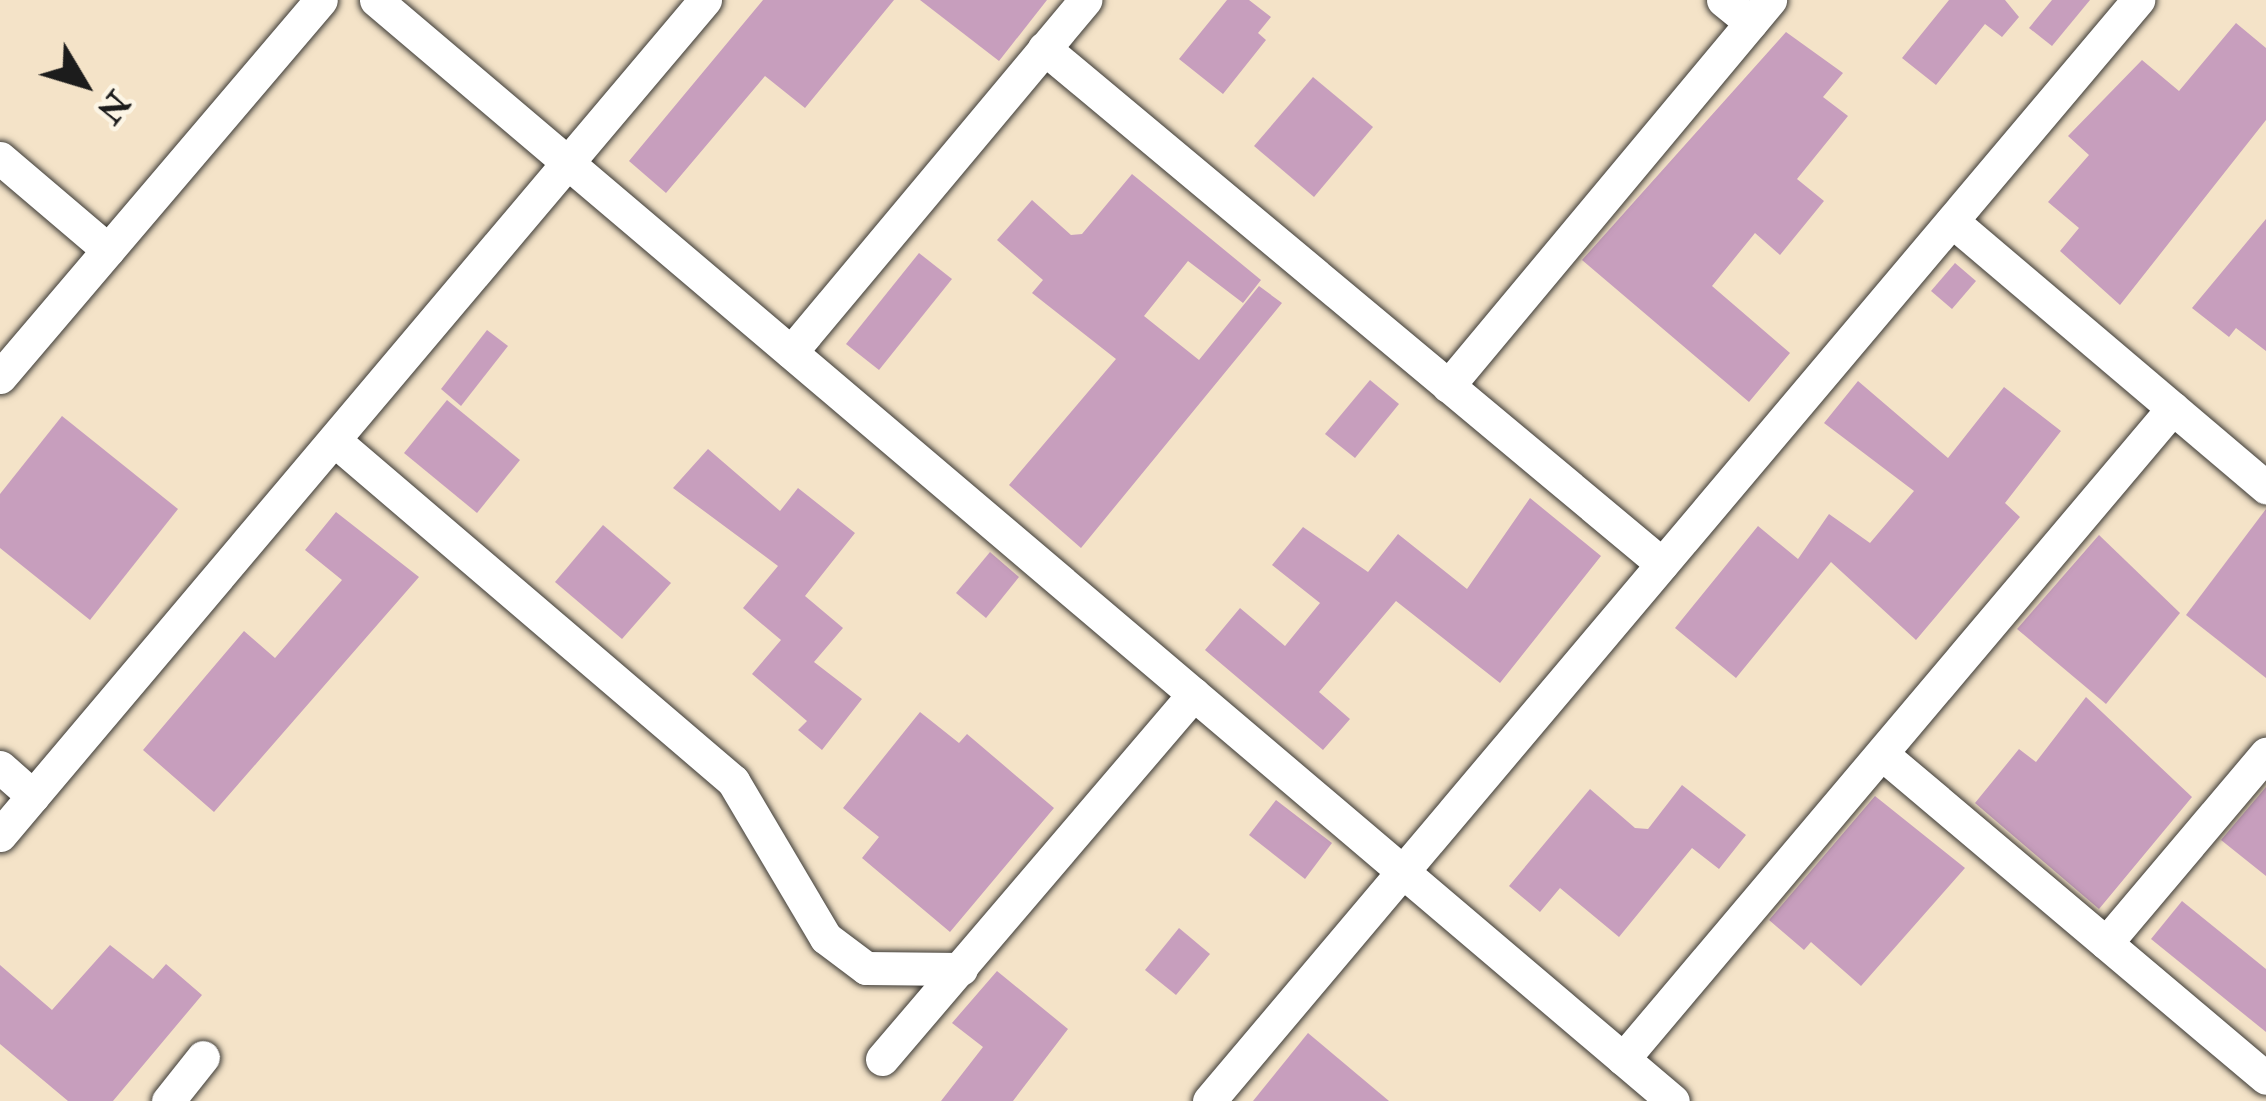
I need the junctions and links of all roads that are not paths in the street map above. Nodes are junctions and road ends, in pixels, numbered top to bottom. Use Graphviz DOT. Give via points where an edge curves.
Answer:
graph roads {
  1 [pos="321,0"];
  2 [pos="704,0"];
  3 [pos="1085,0"];
  4 [pos="1723,0"];
  5 [pos="2138,0"];
  6 [pos="393,5"];
  7 [pos="1761,12"];
  8 [pos="1045,49"];
  9 [pos="0,158"];
  10 [pos="568,163"];
  11 [pos="1952,221"];
  12 [pos="108,250"];
  13 [pos="791,352"];
  14 [pos="0,377"];
  15 [pos="1448,386"];
  16 [pos="2173,408"];
  17 [pos="334,440"];
  18 [pos="2266,487"];
  19 [pos="1662,564"];
  20 [pos="1194,694"];
  21 [pos="1882,754"];
  22 [pos="2266,754"];
  23 [pos="0,767"];
  24 [pos="33,796"];
  25 [pos="0,835"];
  26 [pos="1403,872"];
  27 [pos="2106,943"];
  28 [pos="961,969"];
  29 [pos="203,1057"];
  30 [pos="882,1059"];
  31 [pos="1624,1059"];
  32 [pos="2266,1078"];
  33 [pos="168,1101"];
  34 [pos="1209,1101"];
  35 [pos="1672,1101"];
  1 -- 12 [label="street"];
  2 -- 10 [label="street"];
  3 -- 8 [label="street"];
  4 -- 7 [label="street"];
  5 -- 11 [label="street"];
  6 -- 10 [label="street"];
  7 -- 15 [label="street"];
  8 -- 13 [label="street"];
  8 -- 15 [label="street"];
  9 -- 12 [label="street"];
  10 -- 13 [label="street"];
  10 -- 17 [label="street"];
  11 -- 16 [label="street"];
  11 -- 19 [label="street"];
  12 -- 14 [label="street"];
  13 -- 20 [label="street"];
  15 -- 19 [label="street"];
  16 -- 18 [label="street"];
  16 -- 21 [label="street"];
  17 -- 24 [label="street"];
  17 -- 28 [label="street" via="733,781 826,938 866,968"];
  19 -- 26 [label="street"];
  20 -- 26 [label="street"];
  20 -- 28 [label="street"];
  21 -- 27 [label="street"];
  21 -- 31 [label="street"];
  22 -- 27 [label="street"];
  23 -- 24 [label="street"];
  24 -- 25 [label="street"];
  26 -- 31 [label="street"];
  26 -- 34 [label="street"];
  27 -- 32 [label="street"];
  28 -- 30 [label="street"];
  29 -- 33 [label="street"];
  31 -- 35 [label="street"];
}
